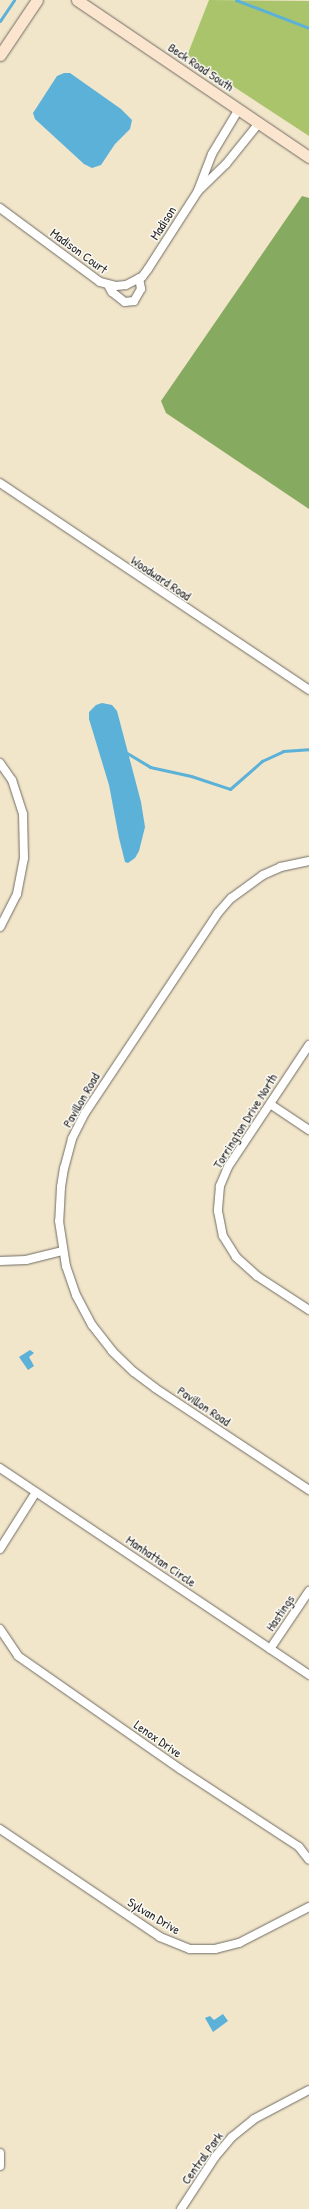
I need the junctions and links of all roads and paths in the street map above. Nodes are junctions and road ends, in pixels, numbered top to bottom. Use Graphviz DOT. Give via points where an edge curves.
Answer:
graph roads {
  1 [pos="37,0"];
  2 [pos="76,0"];
  3 [pos="0,55"];
  4 [pos="238,109"];
  5 [pos="259,123"];
  6 [pos="309,157"];
  7 [pos="198,191"];
  8 [pos="0,208"];
  9 [pos="148,269"];
  10 [pos="139,278"];
  11 [pos="108,285"];
  12 [pos="0,483"];
  13 [pos="309,690"];
  14 [pos="0,764"];
  15 [pos="309,861"];
  16 [pos="0,927"];
  17 [pos="309,1045"];
  18 [pos="270,1104"];
  19 [pos="309,1130"];
  20 [pos="63,1251"];
  21 [pos="0,1261"];
  22 [pos="309,1310"];
  23 [pos="0,1468"];
  24 [pos="309,1490"];
  25 [pos="36,1492"];
  26 [pos="0,1549"];
  27 [pos="309,1591"];
  28 [pos="0,1629"];
  29 [pos="270,1649"];
  30 [pos="309,1675"];
  31 [pos="0,1829"];
  32 [pos="309,1860"];
  33 [pos="309,1907"];
  34 [pos="309,2090"];
  35 [pos="0,2154"];
  36 [pos="0,2166"];
  37 [pos="181,2209"];
  1 -- 3 [label="main road"];
  2 -- 4 [label="main road, Beck Road South"];
  4 -- 5 [label="main road, Beck Road South"];
  4 -- 7 [label="street, Madison" via="212,154"];
  5 -- 6 [label="main road, Beck Road South"];
  5 -- 7 [label="street, Madison" via="226,164"];
  7 -- 9 [label="street, Madison"];
  8 -- 11 [label="street, Madison Court" via="100,282"];
  9 -- 10 [label="street, Madison Court"];
  10 -- 11 [label="street, Madison Court" via="126,285"];
  10 -- 11 [label="street" via="141,289 134,301 125,302 112,292"];
  12 -- 13 [label="street, Woodward Road"];
  14 -- 16 [label="street" via="12,780 23,814 24,858 17,894"];
  15 -- 20 [label="street, Pavillon Road" via="281,867 263,875 231,898 218,913 92,1101 72,1139 64,1168 59,1208"];
  17 -- 18 [label="street, Torrington Drive North"];
  18 -- 19 [label="street"];
  18 -- 22 [label="street, Torrington Drive North" via="224,1175 218,1200 218,1216 223,1236 239,1261"];
  20 -- 21 [label="street" via="26,1260"];
  20 -- 24 [label="street, Pavillon Road" via="71,1282 83,1309 101,1337 122,1361 155,1388"];
  23 -- 25 [label="street, Manhattan Circle"];
  25 -- 26 [label="street"];
  25 -- 29 [label="street, Manhattan Circle"];
  27 -- 29 [label="street, Hastings"];
  28 -- 32 [label="street, Lenox Drive" via="18,1656 180,1769 298,1847"];
  29 -- 30 [label="street, Manhattan Circle"];
  31 -- 33 [label="street, Sylvan Drive" via="160,1937 190,1949 215,1949 239,1943"];
  34 -- 37 [label="street, Central Park" via="254,2118 232,2137 215,2157"];
  35 -- 36 [label="street"];
}
